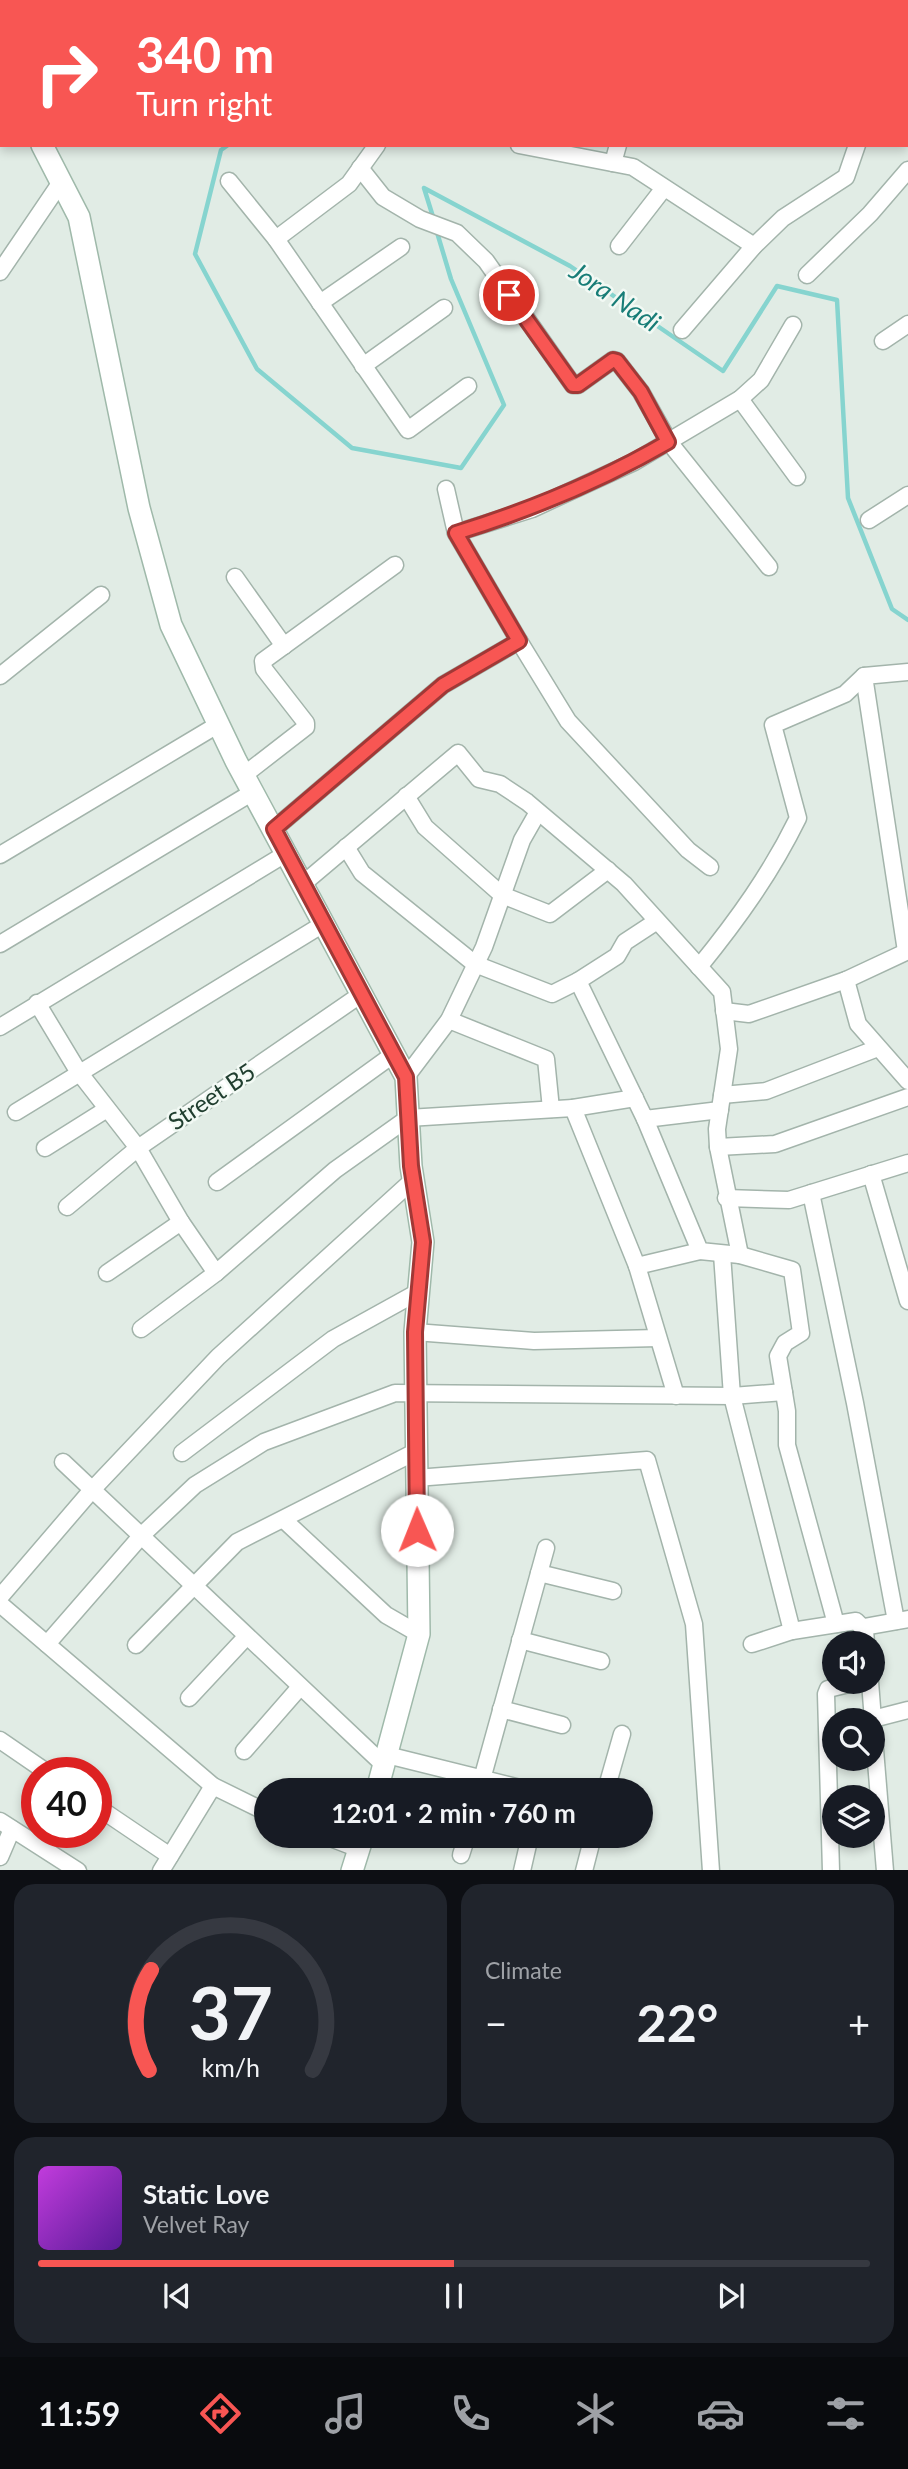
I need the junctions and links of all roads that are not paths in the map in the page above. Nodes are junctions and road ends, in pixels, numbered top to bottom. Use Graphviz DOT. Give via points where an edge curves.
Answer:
graph roads {
  1 [pos="43,147"];
  2 [pos="375,147"];
  3 [pos="529,147"];
  4 [pos="617,147"];
  5 [pos="856,147"];
  6 [pos="613,163"];
  7 [pos="360,169"];
  8 [pos="908,170"];
  9 [pos="229,181"];
  10 [pos="61,182"];
  11 [pos="664,188"];
  12 [pos="275,239"];
  13 [pos="619,246"];
  14 [pos="754,246"];
  15 [pos="401,247"];
  16 [pos="0,272"];
  17 [pos="807,275"];
  18 [pos="320,303"];
  19 [pos="444,308"];
  20 [pos="908,324"];
  21 [pos="793,325"];
  22 [pos="681,330"];
  23 [pos="883,341"];
  24 [pos="363,366"];
  25 [pos="468,386"];
  26 [pos="740,399"];
  27 [pos="668,442"];
  28 [pos="797,477"];
  29 [pos="446,489"];
  30 [pos="908,495"];
  31 [pos="869,520"];
  32 [pos="456,533"];
  33 [pos="395,565"];
  34 [pos="769,567"];
  35 [pos="235,577"];
  36 [pos="101,595"];
  37 [pos="519,641"];
  38 [pos="284,646"];
  39 [pos="908,672"];
  40 [pos="0,676"];
  41 [pos="864,676"];
  42 [pos="219,724"];
  43 [pos="248,783"];
  44 [pos="406,796"];
  45 [pos="538,812"];
  46 [pos="274,829"];
  47 [pos="346,847"];
  48 [pos="287,853"];
  49 [pos="0,855"];
  50 [pos="710,867"];
  51 [pos="608,870"];
  52 [pos="304,883"];
  53 [pos="502,895"];
  54 [pos="657,921"];
  55 [pos="325,923"];
  56 [pos="0,944"];
  57 [pos="907,951"];
  58 [pos="475,964"];
  59 [pos="699,967"];
  60 [pos="846,980"];
  61 [pos="578,981"];
  62 [pos="363,993"];
  63 [pos="37,1003"];
  64 [pos="724,1011"];
  65 [pos="449,1020"];
  66 [pos="0,1027"];
  67 [pos="878,1048"];
  68 [pos="394,1054"];
  69 [pos="78,1071"];
  70 [pos="406,1077"];
  71 [pos="908,1082"];
  72 [pos="908,1097"];
  73 [pos="635,1098"];
  74 [pos="721,1103"];
  75 [pos="573,1108"];
  76 [pos="107,1109"];
  77 [pos="551,1109"];
  78 [pos="16,1112"];
  79 [pos="408,1118"];
  80 [pos="645,1119"];
  81 [pos="718,1147"];
  82 [pos="44,1148"];
  83 [pos="138,1148"];
  84 [pos="908,1163"];
  85 [pos="871,1174"];
  86 [pos="413,1180"];
  87 [pos="217,1182"];
  88 [pos="811,1193"];
  89 [pos="726,1198"];
  90 [pos="67,1207"];
  91 [pos="181,1222"];
  92 [pos="700,1251"];
  93 [pos="722,1254"];
  94 [pos="740,1255"];
  95 [pos="637,1266"];
  96 [pos="107,1273"];
  97 [pos="216,1273"];
  98 [pos="418,1292"];
  99 [pos="908,1301"];
  100 [pos="141,1329"];
  101 [pos="415,1332"];
  102 [pos="658,1338"];
  103 [pos="784,1392"];
  104 [pos="418,1395"];
  105 [pos="676,1396"];
  106 [pos="732,1396"];
  107 [pos="415,1451"];
  108 [pos="182,1453"];
  109 [pos="63,1462"];
  110 [pos="416,1478"];
  111 [pos="91,1491"];
  112 [pos="284,1520"];
  113 [pos="142,1535"];
  114 [pos="546,1548"];
  115 [pos="539,1573"];
  116 [pos="193,1587"];
  117 [pos="613,1591"];
  118 [pos="0,1597"];
  119 [pos="0,1604"];
  120 [pos="902,1620"];
  121 [pos="835,1624"];
  122 [pos="792,1631"];
  123 [pos="862,1631"];
  124 [pos="875,1631"];
  125 [pos="419,1634"];
  126 [pos="246,1637"];
  127 [pos="520,1640"];
  128 [pos="47,1643"];
  129 [pos="752,1644"];
  130 [pos="136,1646"];
  131 [pos="601,1661"];
  132 [pos="300,1687"];
  133 [pos="826,1694"];
  134 [pos="189,1698"];
  135 [pos="501,1709"];
  136 [pos="908,1710"];
  137 [pos="885,1717"];
  138 [pos="562,1725"];
  139 [pos="622,1734"];
  140 [pos="0,1740"];
  141 [pos="244,1751"];
  142 [pos="25,1757"];
  143 [pos="385,1760"];
  144 [pos="877,1771"];
  145 [pos="380,1778"];
  146 [pos="457,1778"];
  147 [pos="483,1778"];
  148 [pos="609,1778"];
  149 [pos="213,1786"];
  150 [pos="254,1806"];
  151 [pos="112,1817"];
  152 [pos="6,1825"];
  153 [pos="359,1848"];
  154 [pos="463,1848"];
  155 [pos="527,1848"];
  156 [pos="590,1848"];
  157 [pos="461,1855"];
  158 [pos="170,1856"];
  159 [pos="0,1857"];
  160 [pos="76,1870"];
  161 [pos="162,1870"];
  162 [pos="352,1870"];
  163 [pos="522,1870"];
  164 [pos="583,1870"];
  165 [pos="711,1870"];
  166 [pos="831,1870"];
  167 [pos="884,1870"];
  1 -- 10 [label="street"];
  2 -- 7 [label="street"];
  3 -- 6 [label="street"];
  4 -- 6 [label="street"];
  5 -- 14 [label="street" via="846,177 783,218"];
  6 -- 11 [label="street" via="633,167"];
  7 -- 12 [label="street" via="349,184"];
  7 -- 27 [label="street" via="383,197 420,219 457,233 486,261 573,385 617,361 641,392"];
  8 -- 17 [label="street"];
  9 -- 12 [label="street"];
  10 -- 16 [label="street"];
  10 -- 42 [label="street" via="79,217 139,509 171,625"];
  11 -- 13 [label="street"];
  11 -- 14 [label="street"];
  12 -- 18 [label="street"];
  14 -- 22 [label="street"];
  15 -- 18 [label="street"];
  18 -- 24 [label="street"];
  19 -- 24 [label="street"];
  20 -- 23 [label="street"];
  21 -- 26 [label="street" via="761,380"];
  24 -- 25 [label="street" via="408,430"];
  26 -- 27 [label="street"];
  26 -- 28 [label="street"];
  27 -- 32 [label="street" via="532,509"];
  27 -- 34 [label="street"];
  29 -- 32 [label="street"];
  30 -- 31 [label="street"];
  32 -- 37 [label="street"];
  33 -- 38 [label="street"];
  35 -- 38 [label="street"];
  36 -- 40 [label="street"];
  37 -- 46 [label="street" via="443,685"];
  37 -- 50 [label="street" via="568,721 688,850"];
  38 -- 43 [label="street" via="261,665 306,727"];
  39 -- 41 [label="street"];
  41 -- 57 [label="street"];
  41 -- 59 [label="street" via="845,694 772,725 798,818 746,909"];
  42 -- 43 [label="street"];
  42 -- 49 [label="street"];
  43 -- 46 [label="street"];
  43 -- 56 [label="street"];
  44 -- 45 [label="street" via="458,753 479,779 500,784"];
  44 -- 47 [label="street"];
  44 -- 53 [label="street" via="425,827"];
  45 -- 51 [label="street"];
  45 -- 53 [label="street" via="522,840"];
  46 -- 48 [label="street"];
  47 -- 52 [label="street"];
  47 -- 58 [label="street" via="362,873"];
  48 -- 52 [label="street"];
  48 -- 63 [label="street"];
  51 -- 53 [label="street" via="550,914"];
  51 -- 54 [label="street"];
  52 -- 55 [label="street"];
  53 -- 58 [label="street"];
  54 -- 59 [label="street"];
  54 -- 61 [label="street" via="625,942 617,956"];
  55 -- 62 [label="street"];
  55 -- 69 [label="street"];
  57 -- 60 [label="street"];
  58 -- 61 [label="street" via="552,993"];
  58 -- 65 [label="street"];
  59 -- 64 [label="street" via="722,992"];
  60 -- 64 [label="street" via="749,1014"];
  60 -- 67 [label="street" via="858,1024"];
  61 -- 73 [label="street"];
  62 -- 68 [label="street"];
  62 -- 83 [label="street, Street B5"];
  63 -- 66 [label="street"];
  63 -- 69 [label="street"];
  64 -- 74 [label="street" via="729,1049"];
  65 -- 70 [label="street"];
  65 -- 77 [label="street" via="546,1059"];
  67 -- 71 [label="street"];
  67 -- 74 [label="street" via="766,1091"];
  68 -- 70 [label="street"];
  68 -- 87 [label="street"];
  69 -- 76 [label="street"];
  69 -- 78 [label="street"];
  70 -- 79 [label="street"];
  72 -- 81 [label="street" via="775,1144"];
  73 -- 75 [label="street"];
  73 -- 80 [label="street"];
  74 -- 80 [label="street"];
  74 -- 81 [label="street"];
  75 -- 77 [label="street"];
  75 -- 95 [label="street"];
  76 -- 82 [label="street"];
  76 -- 83 [label="street"];
  77 -- 79 [label="street"];
  79 -- 86 [label="street"];
  79 -- 97 [label="street" via="335,1170"];
  80 -- 92 [label="street"];
  81 -- 89 [label="street"];
  83 -- 90 [label="street, Street B5"];
  83 -- 91 [label="street"];
  84 -- 85 [label="street"];
  85 -- 88 [label="street"];
  85 -- 99 [label="street"];
  86 -- 98 [label="street" via="423,1242"];
  86 -- 111 [label="street" via="218,1357"];
  88 -- 89 [label="street" via="789,1200"];
  88 -- 120 [label="street"];
  89 -- 94 [label="street"];
  91 -- 96 [label="street"];
  91 -- 97 [label="street"];
  92 -- 93 [label="street"];
  92 -- 95 [label="street"];
  93 -- 94 [label="street"];
  93 -- 106 [label="street"];
  94 -- 103 [label="street" via="792,1270 801,1333 785,1343 778,1356"];
  95 -- 102 [label="street"];
  97 -- 100 [label="street"];
  98 -- 101 [label="street"];
  98 -- 108 [label="street" via="333,1339"];
  101 -- 102 [label="street" via="534,1341"];
  101 -- 104 [label="street"];
  102 -- 105 [label="street"];
  103 -- 106 [label="street"];
  103 -- 121 [label="street" via="788,1446"];
  104 -- 105 [label="street"];
  104 -- 107 [label="street"];
  104 -- 113 [label="street" via="395,1393 264,1442 195,1485"];
  105 -- 106 [label="street"];
  106 -- 122 [label="street"];
  107 -- 110 [label="street"];
  107 -- 112 [label="street"];
  109 -- 111 [label="street"];
  110 -- 125 [label="street"];
  110 -- 165 [label="street" via="647,1460 694,1624"];
  111 -- 113 [label="street"];
  111 -- 118 [label="street"];
  112 -- 116 [label="street" via="237,1542"];
  112 -- 125 [label="street" via="386,1615"];
  113 -- 116 [label="street"];
  113 -- 128 [label="street"];
  114 -- 115 [label="street"];
  115 -- 117 [label="street"];
  115 -- 127 [label="street"];
  116 -- 126 [label="street"];
  116 -- 130 [label="street"];
  119 -- 128 [label="street"];
  120 -- 124 [label="street"];
  121 -- 122 [label="street"];
  121 -- 123 [label="street" via="856,1621"];
  122 -- 129 [label="street"];
  125 -- 143 [label="street"];
  126 -- 132 [label="street"];
  126 -- 134 [label="street"];
  127 -- 131 [label="street"];
  127 -- 135 [label="street"];
  128 -- 149 [label="street"];
  132 -- 141 [label="street"];
  132 -- 143 [label="street"];
  133 -- 166 [label="street"];
  135 -- 138 [label="street"];
  135 -- 147 [label="street"];
  136 -- 137 [label="street"];
  139 -- 148 [label="street"];
  140 -- 142 [label="street"];
  143 -- 145 [label="street"];
  143 -- 146 [label="street"];
  144 -- 167 [label="street"];
  149 -- 150 [label="street"];
  149 -- 158 [label="street"];
  151 -- 158 [label="street"];
  152 -- 159 [label="street"];
  152 -- 160 [label="street"];
  153 -- 162 [label="street"];
  154 -- 157 [label="street"];
  155 -- 163 [label="street"];
  156 -- 164 [label="street"];
  158 -- 161 [label="street"];
}
